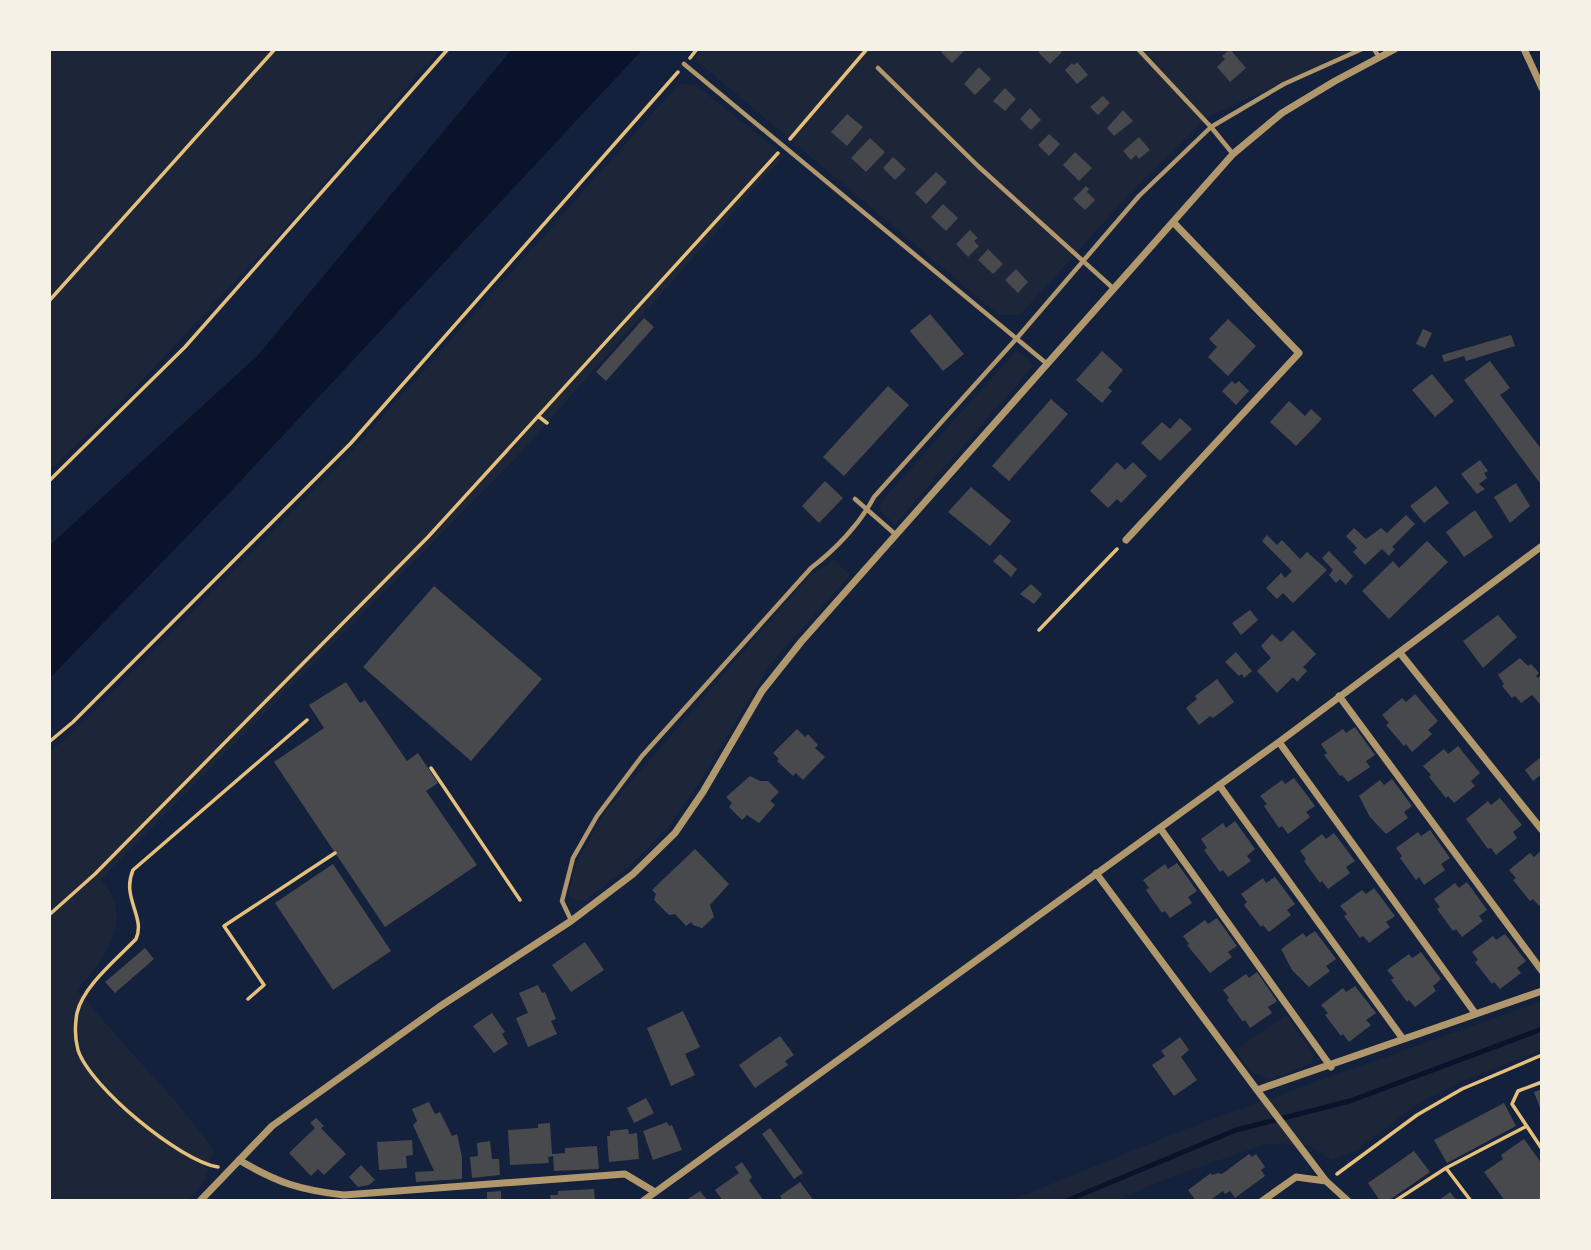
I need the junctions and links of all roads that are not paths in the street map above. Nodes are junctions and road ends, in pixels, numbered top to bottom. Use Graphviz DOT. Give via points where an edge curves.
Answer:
graph roads {
  1 [pos="1138,49"];
  2 [pos="1362,49"];
  3 [pos="1374,49"];
  4 [pos="1395,49"];
  5 [pos="1524,49"];
  6 [pos="1379,57"];
  7 [pos="684,64"];
  8 [pos="878,68"];
  9 [pos="1542,88"];
  10 [pos="1211,127"];
  11 [pos="1233,154"];
  12 [pos="1174,223"];
  13 [pos="1083,262"];
  14 [pos="1114,289"];
  15 [pos="1017,338"];
  16 [pos="1046,363"];
  17 [pos="855,499"];
  18 [pos="867,509"];
  19 [pos="895,534"];
  20 [pos="1126,540"];
  21 [pos="1542,546"];
  22 [pos="1400,653"];
  23 [pos="1339,696"];
  24 [pos="1279,742"];
  25 [pos="1219,785"];
  26 [pos="1160,828"];
  27 [pos="1542,830"];
  28 [pos="1096,873"];
  29 [pos="571,921"];
  30 [pos="1542,971"];
  31 [pos="1542,992"];
  32 [pos="1475,1013"];
  33 [pos="1403,1039"];
  34 [pos="1331,1067"];
  35 [pos="1257,1090"];
  36 [pos="239,1160"];
  37 [pos="1326,1181"];
  38 [pos="655,1192"];
  39 [pos="200,1201"];
  40 [pos="643,1201"];
  41 [pos="1262,1201"];
  42 [pos="1348,1201"];
  1 -- 10 [label="lane"];
  2 -- 10 [label="lane" via="1284,84"];
  3 -- 6 [label="lane"];
  4 -- 6 [label="street"];
  5 -- 9 [label="street"];
  6 -- 11 [label="street" via="1282,113"];
  7 -- 15 [label="lane"];
  8 -- 13 [label="lane"];
  10 -- 11 [label="lane"];
  10 -- 13 [label="lane" via="1139,196"];
  11 -- 12 [label="street"];
  12 -- 14 [label="street"];
  12 -- 20 [label="street" via="1298,353"];
  13 -- 14 [label="lane"];
  13 -- 15 [label="lane"];
  14 -- 16 [label="street"];
  15 -- 16 [label="lane"];
  15 -- 18 [label="lane"];
  16 -- 19 [label="street"];
  17 -- 18 [label="lane"];
  18 -- 19 [label="lane"];
  18 -- 29 [label="lane" via="642,756 597,816 573,858 562,901"];
  19 -- 29 [label="street" via="762,691 675,833 633,874"];
  21 -- 22 [label="street"];
  22 -- 23 [label="street"];
  22 -- 27 [label="street"];
  23 -- 24 [label="street"];
  23 -- 30 [label="street"];
  24 -- 25 [label="street"];
  24 -- 32 [label="street"];
  25 -- 26 [label="street"];
  25 -- 33 [label="street"];
  26 -- 28 [label="street"];
  26 -- 34 [label="street"];
  28 -- 35 [label="street"];
  28 -- 38 [label="street"];
  29 -- 36 [label="street" via="439,1007 272,1126"];
  31 -- 32 [label="street"];
  32 -- 33 [label="street"];
  33 -- 34 [label="street"];
  34 -- 35 [label="street"];
  35 -- 37 [label="street"];
  36 -- 38 [label="street" via="303,1190 344,1195 625,1174"];
  36 -- 39 [label="street"];
  37 -- 41 [label="street" via="1296,1177"];
  37 -- 42 [label="street"];
  38 -- 40 [label="street"];
}
